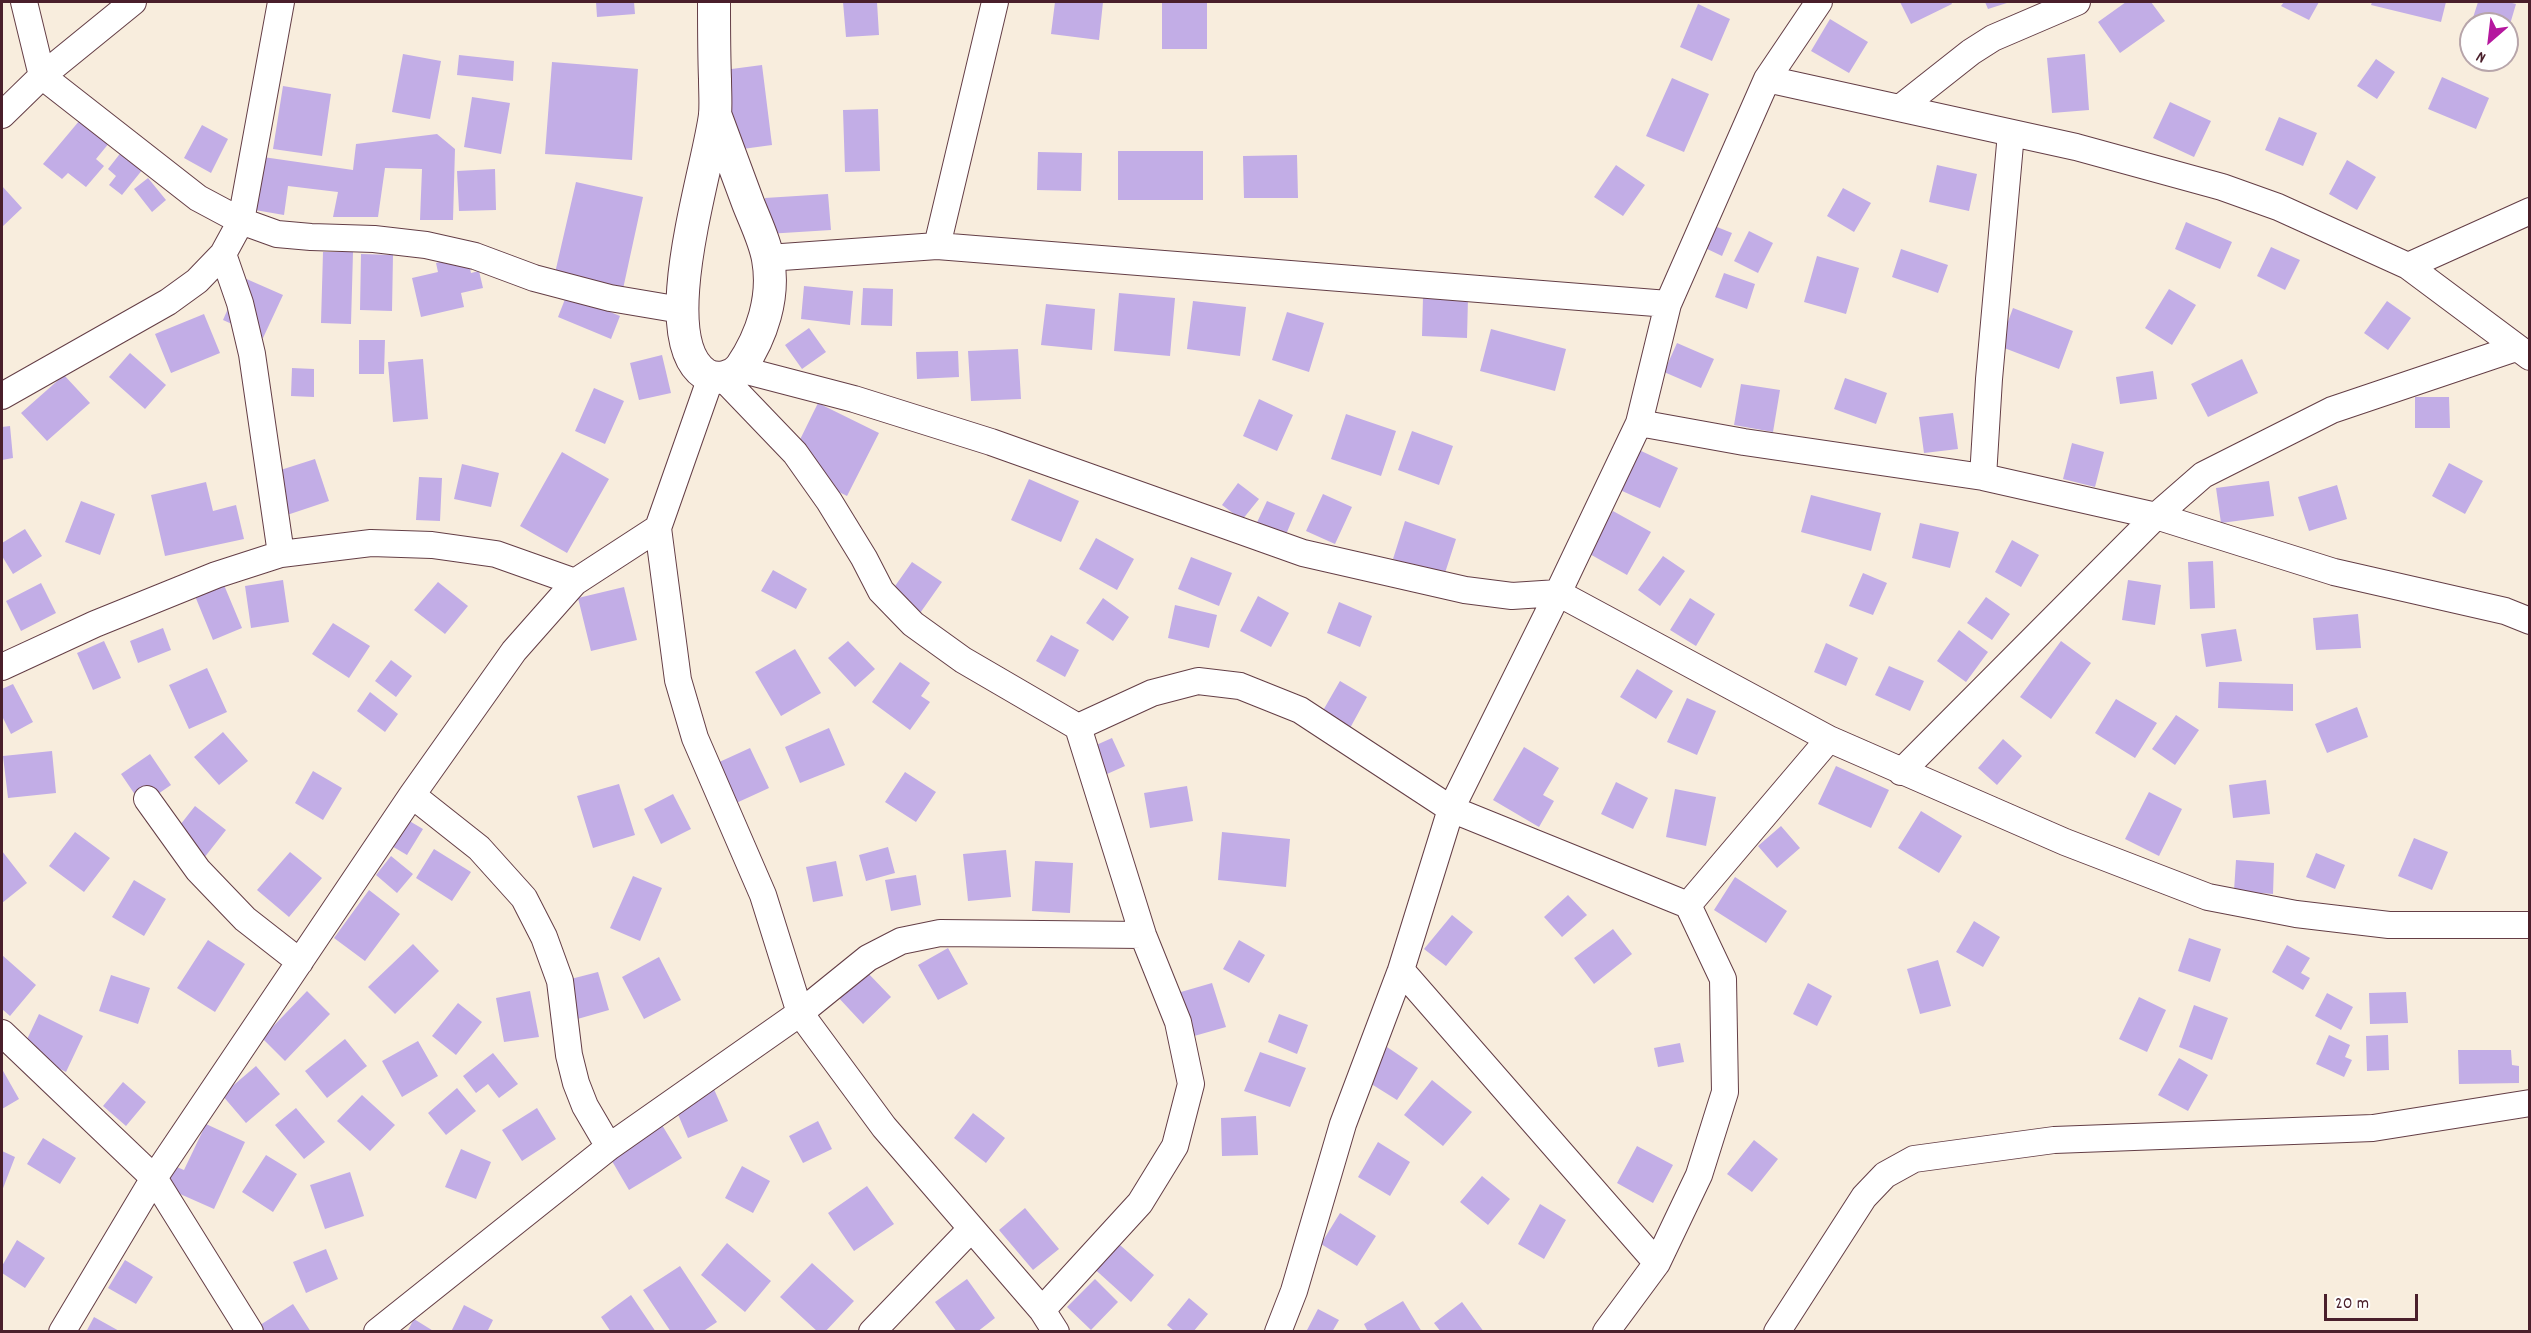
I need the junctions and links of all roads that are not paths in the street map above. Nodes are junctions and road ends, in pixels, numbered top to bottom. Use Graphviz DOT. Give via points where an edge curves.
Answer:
graph roads {
  1 [pos="24,2"];
  2 [pos="134,2"];
  3 [pos="281,2"];
  4 [pos="714,2"];
  5 [pos="995,2"];
  6 [pos="1819,2"];
  7 [pos="2077,2"];
  8 [pos="42,76"];
  9 [pos="1767,79"];
  10 [pos="1900,108"];
  11 [pos="715,114"];
  12 [pos="2,115"];
  13 [pos="2011,133"];
  14 [pos="2529,211"];
  15 [pos="241,221"];
  16 [pos="936,246"];
  17 [pos="224,254"];
  18 [pos="768,258"];
  19 [pos="2408,266"];
  20 [pos="1668,304"];
  21 [pos="681,310"];
  22 [pos="2523,353"];
  23 [pos="724,375"];
  24 [pos="2,396"];
  25 [pos="1639,423"];
  26 [pos="1983,477"];
  27 [pos="2156,516"];
  28 [pos="658,528"];
  29 [pos="281,554"];
  30 [pos="575,582"];
  31 [pos="1558,593"];
  32 [pos="2529,621"];
  33 [pos="2,667"];
  34 [pos="1078,727"];
  35 [pos="1829,739"];
  36 [pos="1901,772"];
  37 [pos="412,795"];
  38 [pos="147,799"];
  39 [pos="1451,809"];
  40 [pos="1689,905"];
  41 [pos="2529,925"];
  42 [pos="1143,935"];
  43 [pos="300,962"];
  44 [pos="1401,970"];
  45 [pos="801,1013"];
  46 [pos="2,1033"];
  47 [pos="2529,1104"];
  48 [pos="609,1147"];
  49 [pos="154,1178"];
  50 [pos="971,1229"];
  51 [pos="1657,1263"];
  52 [pos="1042,1310"];
  53 [pos="62,1332"];
  54 [pos="250,1332"];
  55 [pos="377,1332"];
  56 [pos="872,1332"];
  57 [pos="1056,1332"];
  58 [pos="1278,1332"];
  59 [pos="1606,1332"];
  60 [pos="1777,1332"];
  1 -- 8 [label="street"];
  2 -- 8 [label="street"];
  3 -- 15 [label="street"];
  4 -- 11 [label="street"];
  5 -- 16 [label="street"];
  6 -- 9 [label="street"];
  7 -- 10 [label="street" via="1994,38"];
  8 -- 12 [label="street"];
  8 -- 15 [label="street" via="198,198"];
  9 -- 10 [label="street"];
  9 -- 20 [label="street"];
  10 -- 13 [label="street"];
  11 -- 18 [label="street"];
  11 -- 21 [label="street" via="683,276"];
  13 -- 19 [label="street" via="2222,187 2278,207"];
  13 -- 26 [label="street"];
  14 -- 19 [label="street"];
  15 -- 17 [label="street"];
  15 -- 21 [label="street" via="277,234 426,245 610,298"];
  16 -- 18 [label="street"];
  16 -- 20 [label="street"];
  17 -- 24 [label="street" via="198,281 168,302"];
  17 -- 29 [label="street" via="252,354"];
  18 -- 23 [label="street" via="770,287 766,314"];
  19 -- 22 [label="street"];
  20 -- 25 [label="street"];
  21 -- 23 [label="street" via="690,358 698,369"];
  22 -- 27 [label="street" via="2332,410 2203,475"];
  23 -- 28 [label="street"];
  23 -- 31 [label="street" via="854,399 991,442 1303,553 1465,590 1512,596"];
  23 -- 34 [label="street" via="795,453 829,501 881,591 912,624 963,660"];
  25 -- 26 [label="street"];
  25 -- 31 [label="street"];
  26 -- 27 [label="street"];
  27 -- 32 [label="street" via="2334,572 2505,610"];
  27 -- 36 [label="street"];
  28 -- 30 [label="street"];
  28 -- 45 [label="street" via="678,680 696,738 763,895"];
  29 -- 30 [label="street" via="371,543 432,545 496,554"];
  29 -- 33 [label="street" via="216,575 95,624"];
  30 -- 37 [label="street" via="514,651"];
  31 -- 35 [label="street"];
  31 -- 39 [label="street"];
  34 -- 39 [label="street" via="1152,693 1198,681 1240,686 1300,710"];
  34 -- 42 [label="street"];
  35 -- 36 [label="street"];
  35 -- 40 [label="street"];
  36 -- 41 [label="street" via="2208,897 2296,914 2389,925"];
  37 -- 43 [label="street"];
  37 -- 48 [label="street" via="479,848 524,898 560,981 576,1083"];
  38 -- 43 [label="street" via="198,870 245,918"];
  39 -- 40 [label="street"];
  39 -- 44 [label="street"];
  40 -- 51 [label="street" via="1723,979 1725,1092 1699,1175"];
  42 -- 45 [label="street" via="940,933 901,941 868,958"];
  42 -- 52 [label="street" via="1178,1022 1191,1084 1176,1146 1140,1203"];
  43 -- 49 [label="street"];
  44 -- 51 [label="street"];
  44 -- 58 [label="street" via="1343,1124 1294,1291"];
  45 -- 48 [label="street"];
  45 -- 50 [label="street" via="884,1127"];
  46 -- 49 [label="street"];
  47 -- 60 [label="street" via="2373,1128 2054,1140 1914,1159 1886,1175 1864,1197"];
  48 -- 55 [label="street"];
  49 -- 53 [label="street"];
  49 -- 54 [label="street"];
  50 -- 52 [label="street"];
  50 -- 56 [label="street"];
  51 -- 59 [label="street"];
  52 -- 57 [label="street"];
}
